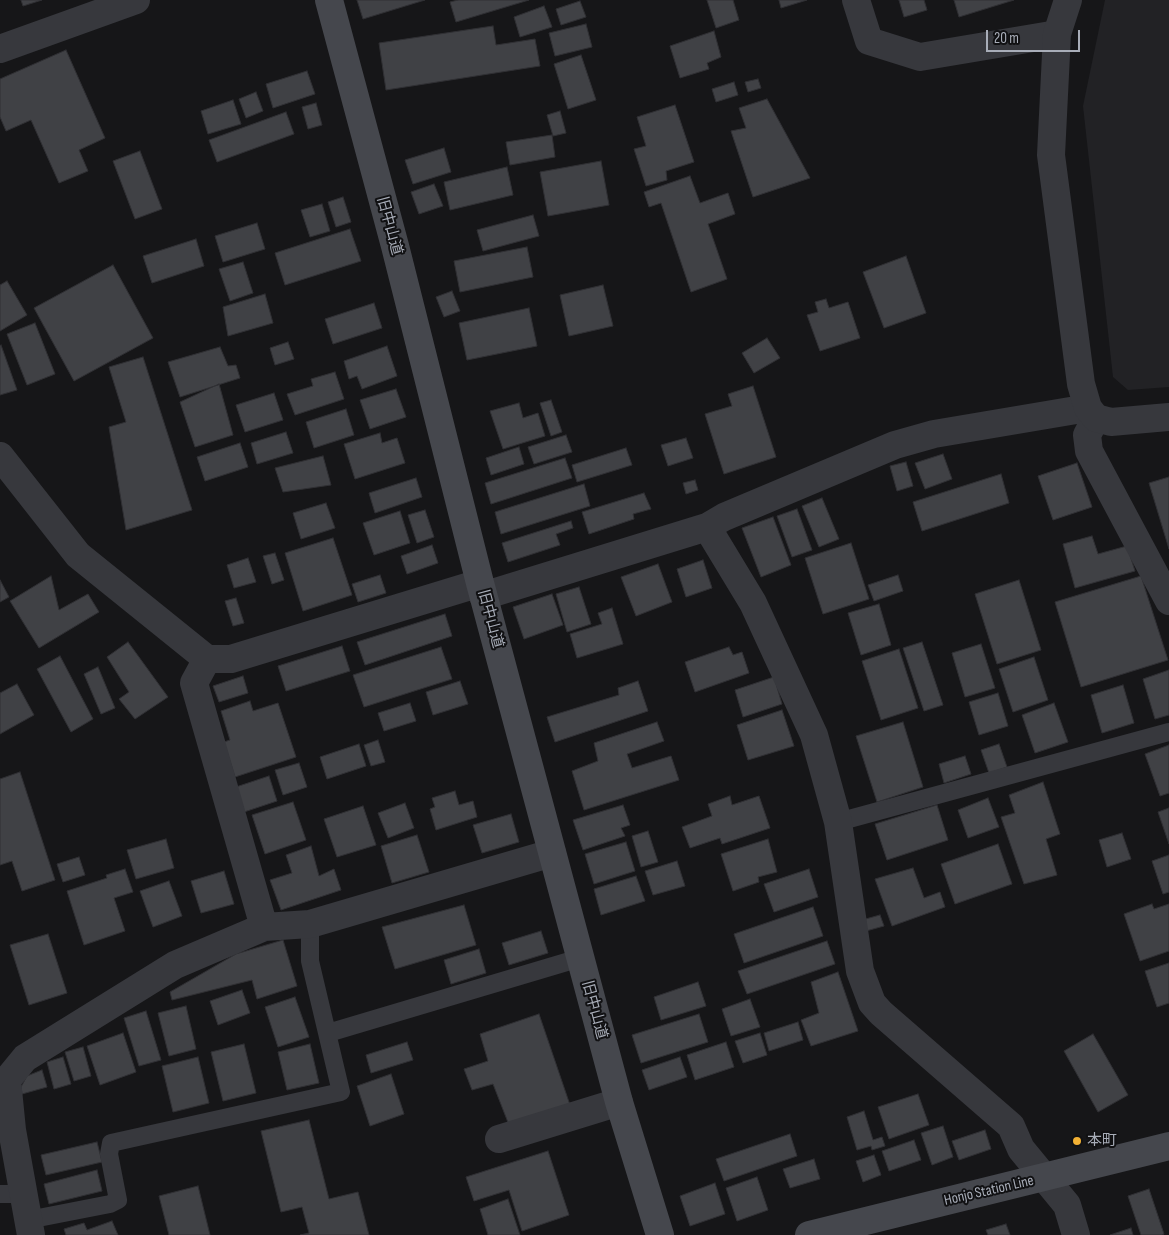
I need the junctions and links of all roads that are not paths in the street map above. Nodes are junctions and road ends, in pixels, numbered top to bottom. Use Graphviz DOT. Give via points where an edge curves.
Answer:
graph roads {
  1 [pos="136,0"];
  2 [pos="328,0"];
  3 [pos="856,0"];
  4 [pos="1068,0"];
  5 [pos="1057,34"];
  6 [pos="0,49"];
  7 [pos="1092,413"];
  8 [pos="1169,416"];
  9 [pos="0,456"];
  10 [pos="707,527"];
  11 [pos="482,589"];
  12 [pos="1169,602"];
  13 [pos="207,659"];
  14 [pos="1169,732"];
  15 [pos="838,822"];
  16 [pos="552,853"];
  17 [pos="310,924"];
  18 [pos="264,926"];
  19 [pos="580,958"];
  20 [pos="328,1033"];
  21 [pos="619,1102"];
  22 [pos="499,1139"];
  23 [pos="1169,1146"];
  24 [pos="1045,1177"];
  25 [pos="11,1194"];
  26 [pos="30,1228"];
  27 [pos="660,1235"];
  28 [pos="809,1235"];
  29 [pos="1076,1235"];
  1 -- 6 [label="street"];
  2 -- 11 [label="main road, 旧中山道" via="395,246"];
  3 -- 5 [label="street" via="869,41 920,57"];
  4 -- 5 [label="street"];
  5 -- 7 [label="street" via="1051,155 1081,384"];
  7 -- 8 [label="street" via="1111,422"];
  7 -- 10 [label="street" via="934,434 895,445"];
  7 -- 12 [label="street" via="1087,434 1089,451"];
  9 -- 13 [label="street" via="78,556"];
  10 -- 11 [label="street"];
  10 -- 15 [label="street" via="753,603 814,734"];
  11 -- 13 [label="street" via="231,659"];
  11 -- 16 [label="main road, 旧中山道"];
  13 -- 18 [label="street" via="194,683"];
  14 -- 15 [label="lane"];
  15 -- 24 [label="street" via="860,971 872,1002 1011,1126 1021,1149"];
  16 -- 17 [label="street"];
  16 -- 19 [label="main road, 旧中山道"];
  17 -- 18 [label="street"];
  17 -- 20 [label="lane" via="310,961"];
  18 -- 25 [label="street" via="176,965 25,1058 7,1080 12,1130"];
  19 -- 20 [label="lane"];
  19 -- 21 [label="main road, 旧中山道"];
  20 -- 26 [label="lane" via="341,1092 110,1142 109,1154 118,1200"];
  21 -- 22 [label="street"];
  21 -- 27 [label="main road, 旧中山道"];
  23 -- 24 [label="main road, Honjo Station Line"];
  24 -- 28 [label="main road, Honjo Station Line"];
  24 -- 29 [label="street" via="1067,1205"];
  25 -- 26 [label="street"];
}
